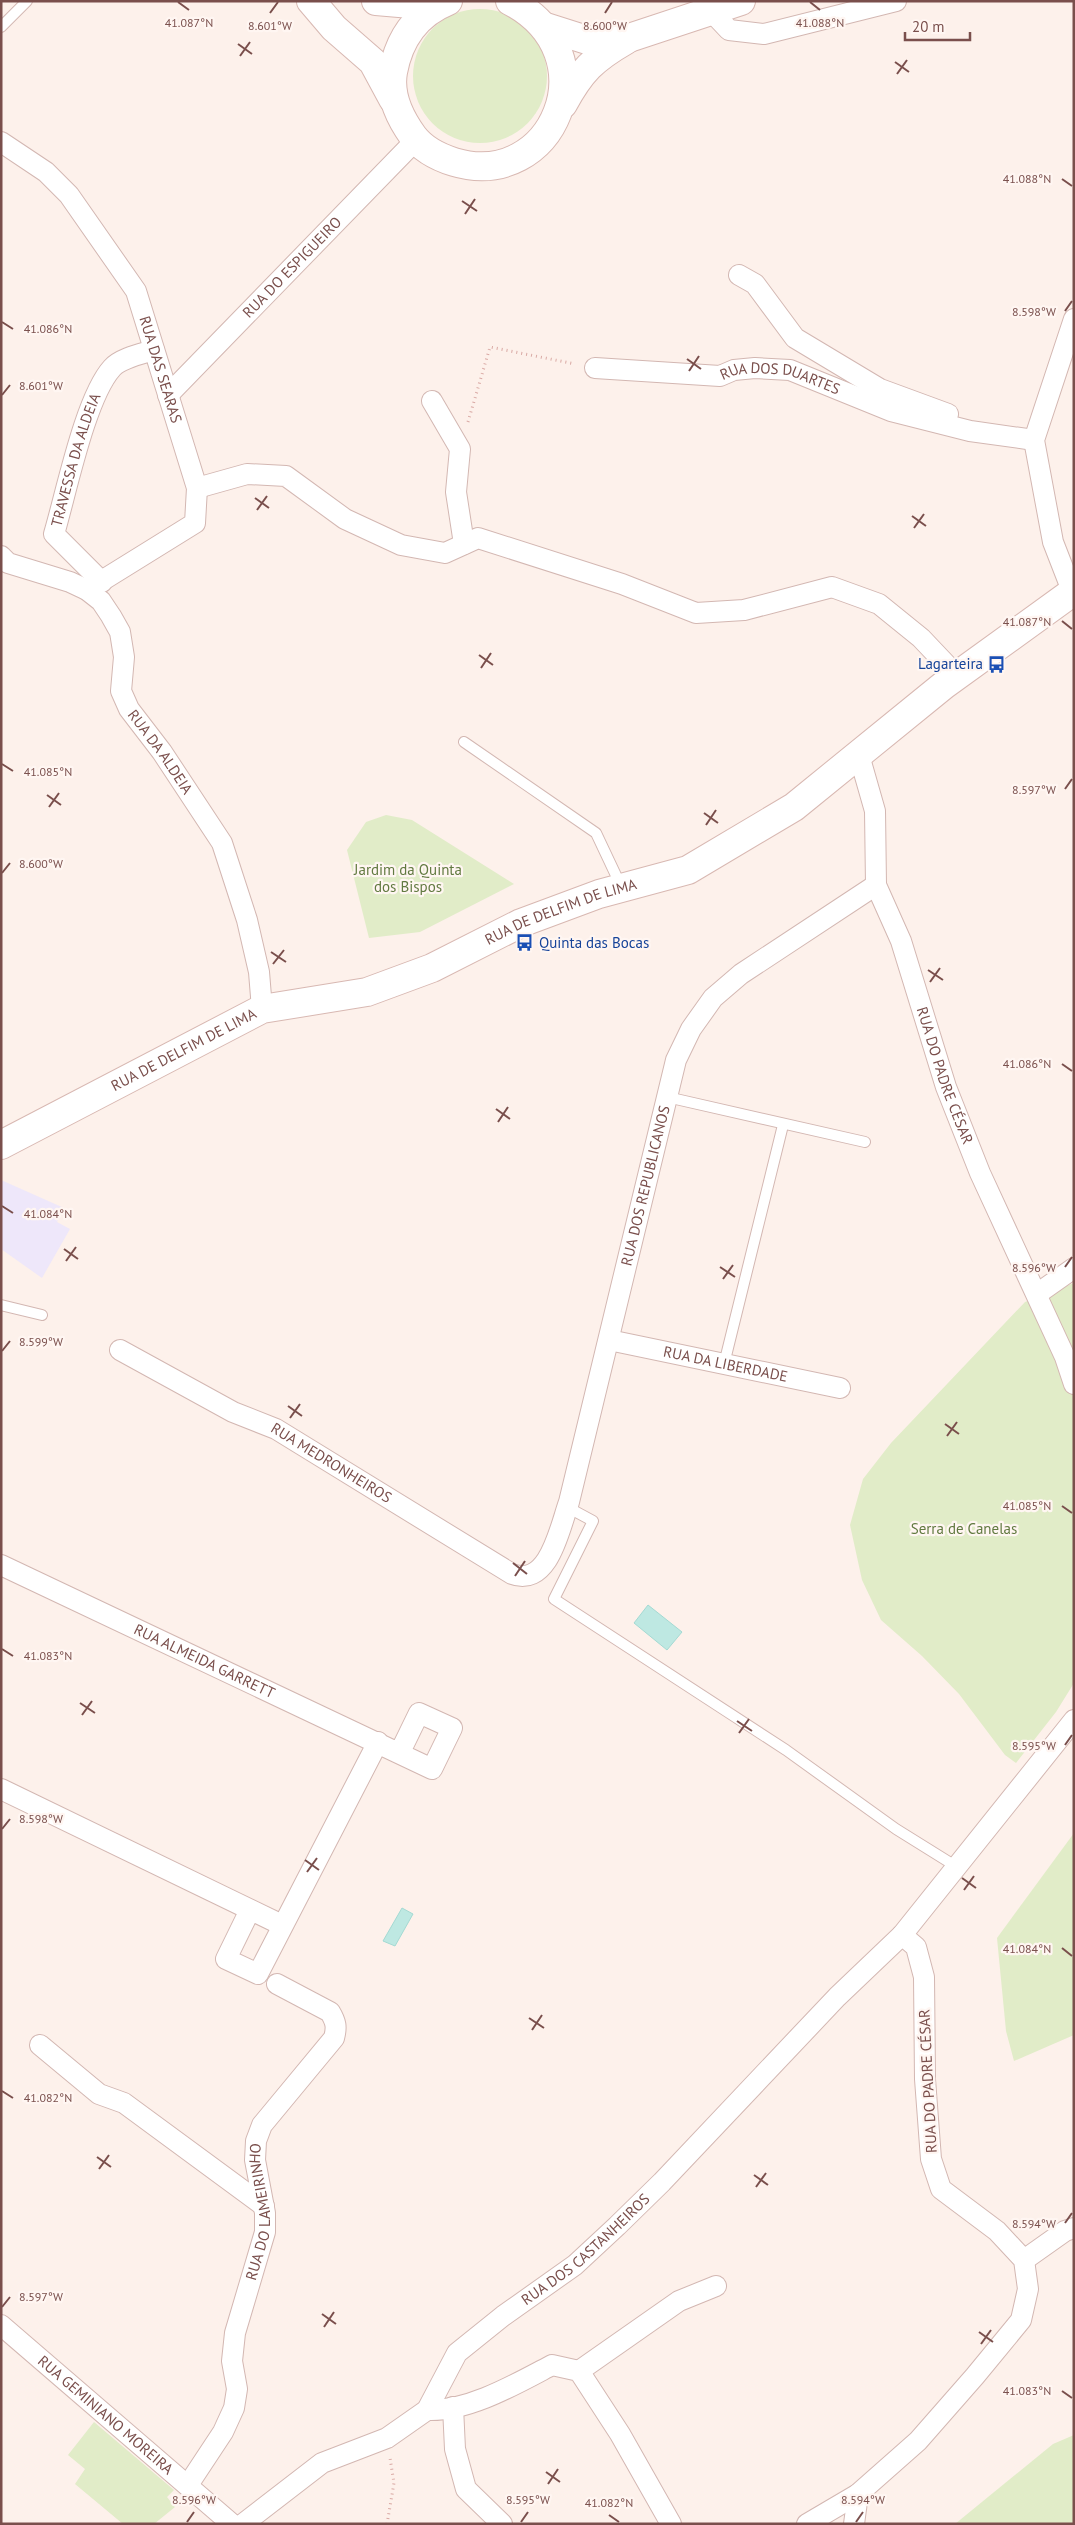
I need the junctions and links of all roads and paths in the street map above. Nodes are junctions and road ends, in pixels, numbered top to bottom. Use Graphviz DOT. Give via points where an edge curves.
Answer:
graph roads {
  1 [pos="27,1"];
  2 [pos="311,1"];
  3 [pos="376,1"];
  4 [pos="428,1"];
  5 [pos="448,1"];
  6 [pos="510,1"];
  7 [pos="741,1"];
  8 [pos="896,1"];
  9 [pos="711,11"];
  10 [pos="1,27"];
  11 [pos="546,27"];
  12 [pos="629,38"];
  13 [pos="395,102"];
  14 [pos="559,110"];
  15 [pos="416,140"];
  16 [pos="1,142"];
  17 [pos="739,275"];
  18 [pos="1074,318"];
  19 [pos="154,350"];
  20 [pos="595,368"];
  21 [pos="168,395"];
  22 [pos="432,401"];
  23 [pos="1013,436"];
  24 [pos="1034,440"];
  25 [pos="460,449"];
  26 [pos="197,488"];
  27 [pos="464,544"];
  28 [pos="1,556"];
  29 [pos="95,586"];
  30 [pos="1074,593"];
  31 [pos="957,676"];
  32 [pos="464,742"];
  33 [pos="859,755"];
  34 [pos="876,885"];
  35 [pos="622,888"];
  36 [pos="262,1009"];
  37 [pos="667,1097"];
  38 [pos="783,1125"];
  39 [pos="865,1142"];
  40 [pos="1,1145"];
  41 [pos="1074,1268"];
  42 [pos="1037,1294"];
  43 [pos="1,1305"];
  44 [pos="42,1315"];
  45 [pos="609,1340"];
  46 [pos="120,1350"];
  47 [pos="724,1364"];
  48 [pos="1074,1384"];
  49 [pos="840,1388"];
  50 [pos="567,1508"];
  51 [pos="3,1566"];
  52 [pos="539,1570"];
  53 [pos="1074,1720"];
  54 [pos="378,1742"];
  55 [pos="400,1752"];
  56 [pos="1,1789"];
  57 [pos="957,1867"];
  58 [pos="250,1910"];
  59 [pos="282,1925"];
  60 [pos="902,1935"];
  61 [pos="277,1984"];
  62 [pos="40,2045"];
  63 [pos="264,2206"];
  64 [pos="1074,2228"];
  65 [pos="1024,2260"];
  66 [pos="716,2286"];
  67 [pos="1,2325"];
  68 [pos="578,2371"];
  69 [pos="453,2407"];
  70 [pos="427,2410"];
  71 [pos="387,2438"];
  72 [pos="188,2485"];
  73 [pos="858,2494"];
  74 [pos="232,2524"];
  75 [pos="243,2524"];
  76 [pos="387,2524"];
  77 [pos="502,2524"];
  78 [pos="672,2524"];
  79 [pos="807,2524"];
  80 [pos="854,2524"];
  1 -- 10 [label="lane"];
  2 -- 13 [label="main road" via="334,28 373,62"];
  3 -- 4 [label="main road" via="411,4"];
  5 -- 13 [label="main road" via="433,7 412,25 398,48 392,75"];
  6 -- 11 [label="main road"];
  7 -- 9 [label="main road"];
  8 -- 9 [label="street" via="764,34 729,30"];
  9 -- 12 [label="main road"];
  11 -- 12 [label="main road" via="590,42"];
  11 -- 14 [label="main road" via="560,53 563,72"];
  12 -- 14 [label="main road" via="597,57 576,81"];
  13 -- 15 [label="main road" via="403,123"];
  14 -- 15 [label="main road" via="545,135 523,154 496,165 468,166 440,158"];
  15 -- 21 [label="street, RUA DO ESPIGUEIRO"];
  16 -- 19 [label="street, RUA DAS SEARAS" via="46,172 69,194 136,291"];
  17 -- 23 [label="street" via="755,284 795,338 880,389 947,414 1003,429"];
  18 -- 24 [label="street"];
  19 -- 21 [label="street, RUA DAS SEARAS"];
  19 -- 29 [label="street, TRAVESSA DA ALDEIA" via="112,368 98,393 86,419 54,534"];
  20 -- 23 [label="street, RUA DOS DUARTES" via="720,376 734,370 755,368 790,370 892,411 970,431"];
  20 -- 25 [label="path" via="490,347"];
  21 -- 26 [label="street, RUA DAS SEARAS"];
  22 -- 25 [label="street"];
  23 -- 24 [label="street, RUA DOS DUARTES"];
  24 -- 30 [label="street" via="1053,542"];
  25 -- 27 [label="street" via="456,492"];
  26 -- 27 [label="street" via="247,474 286,476 345,519 401,545 444,553"];
  26 -- 29 [label="street, RUA DAS SEARAS" via="195,524"];
  27 -- 31 [label="street" via="478,538 622,584 696,613 744,610 832,588 879,604 921,638"];
  28 -- 29 [label="street, RUA DA ALDEIA" via="8,563 70,582"];
  29 -- 36 [label="street, RUA DA ALDEIA" via="120,632 124,657 121,691 129,709 162,752 222,843 247,920"];
  30 -- 31 [label="main road, RUA DE DELFIM DE LIMA"];
  31 -- 33 [label="main road, RUA DE DELFIM DE LIMA"];
  32 -- 35 [label="lane" via="596,833"];
  33 -- 34 [label="street, RUA DO PADRE CÉSAR" via="875,811"];
  33 -- 35 [label="main road, RUA DE DELFIM DE LIMA" via="794,807 688,870"];
  34 -- 37 [label="street, RUA DOS REPUBLICANOS" via="741,974 712,998 682,1045"];
  34 -- 42 [label="street, RUA DO PADRE CÉSAR" via="901,941 946,1087 980,1173"];
  35 -- 36 [label="main road, RUA DE DELFIM DE LIMA" via="520,923 432,968 367,992"];
  36 -- 40 [label="main road, RUA DE DELFIM DE LIMA"];
  37 -- 38 [label="lane"];
  37 -- 45 [label="street, RUA DOS REPUBLICANOS"];
  38 -- 39 [label="lane"];
  38 -- 47 [label="lane"];
  41 -- 42 [label="street"];
  42 -- 48 [label="street, RUA DO PADRE CÉSAR"];
  43 -- 44 [label="lane"];
  45 -- 47 [label="street, RUA DA LIBERDADE"];
  45 -- 50 [label="street, RUA DOS REPUBLICANOS"];
  46 -- 52 [label="street, RUA MEDRONHEIROS" via="233,1412 276,1429 512,1574 526,1577"];
  47 -- 49 [label="street, RUA DA LIBERDADE"];
  50 -- 52 [label="street, RUA DOS REPUBLICANOS" via="550,1555"];
  50 -- 57 [label="lane" via="593,1522 554,1599 786,1750 896,1829"];
  51 -- 54 [label="street, RUA ALMEIDA GARRETT"];
  53 -- 57 [label="street"];
  54 -- 55 [label="street, RUA ALMEIDA GARRETT"];
  54 -- 59 [label="street"];
  56 -- 58 [label="street"];
  57 -- 60 [label="street"];
  58 -- 59 [label="street"];
  58 -- 59 [label="street" via="226,1959 258,1974"];
  60 -- 65 [label="street, RUA DO PADRE CÉSAR" via="916,1947 924,1977 925,2079 931,2159 941,2189 997,2231"];
  60 -- 70 [label="street, RUA DOS CASTANHEIROS" via="837,1997 617,2226 575,2265 502,2316 457,2353"];
  61 -- 63 [label="street, RUA DO LAMEIRINHO" via="330,2012 337,2029 334,2038 262,2125 256,2141 255,2160"];
  62 -- 63 [label="street" via="100,2094 124,2103"];
  63 -- 72 [label="street, RUA DO LAMEIRINHO" via="265,2232 235,2333 232,2361 237,2389 234,2408 223,2432"];
  64 -- 65 [label="street"];
  65 -- 73 [label="street" via="1028,2289 1021,2320 918,2441"];
  66 -- 68 [label="street" via="679,2301"];
  67 -- 72 [label="street, RUA GEMINIANO MOREIRA"];
  68 -- 69 [label="street" via="552,2365 508,2388"];
  68 -- 78 [label="street" via="620,2434"];
  69 -- 70 [label="street"];
  69 -- 77 [label="street" via="455,2449 466,2489"];
  70 -- 71 [label="street, RUA DOS CASTANHEIROS"];
  71 -- 75 [label="street, RUA DOS CASTANHEIROS" via="322,2463"];
  71 -- 76 [label="path" via="394,2483"];
  72 -- 74 [label="street, RUA GEMINIANO MOREIRA"];
  73 -- 79 [label="street"];
  73 -- 80 [label="street"];
}
